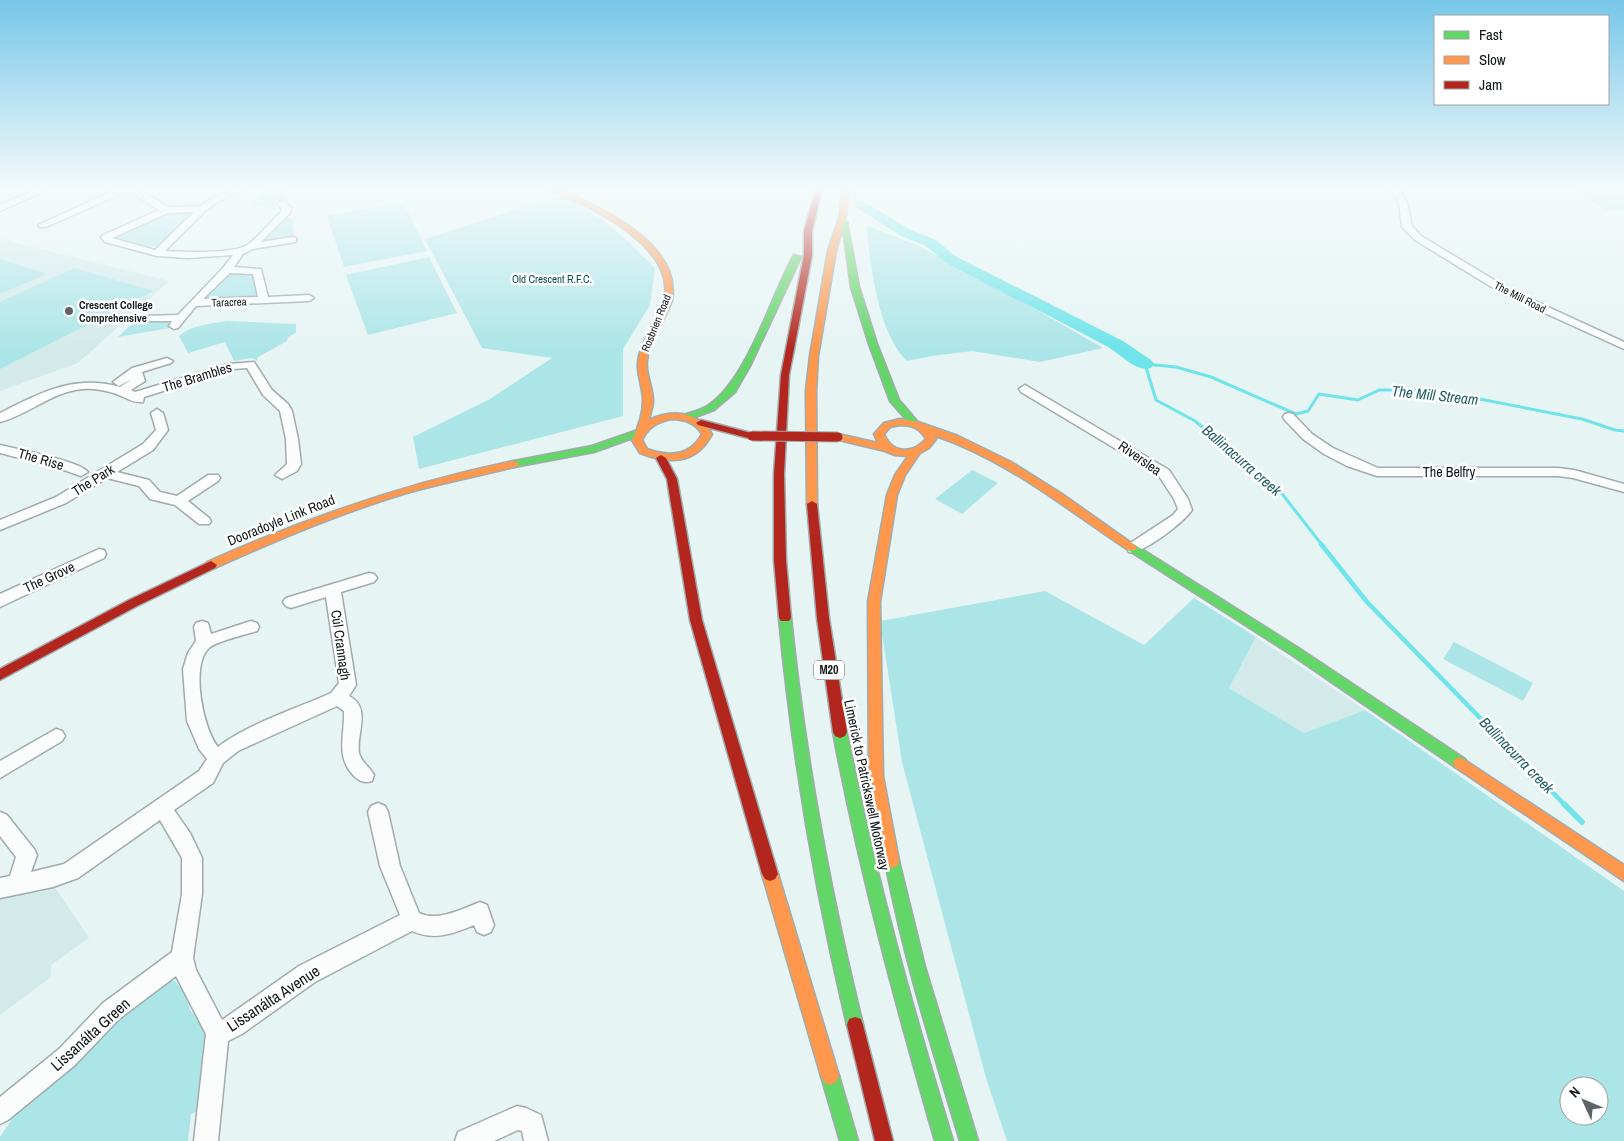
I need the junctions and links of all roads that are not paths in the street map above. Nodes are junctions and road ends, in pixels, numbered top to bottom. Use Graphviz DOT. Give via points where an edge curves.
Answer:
graph roads {
  1 [pos="116,242"];
  2 [pos="168,242"];
  3 [pos="256,242"];
  4 [pos="280,242"];
  5 [pos="644,242"];
  6 [pos="803,242"];
  7 [pos="808,242"];
  8 [pos="835,242"];
  9 [pos="847,242"];
  10 [pos="1425,242"];
  11 [pos="251,247"];
  12 [pos="240,252"];
  13 [pos="157,253"];
  14 [pos="227,270"];
  15 [pos="310,298"];
  16 [pos="264,300"];
  17 [pos="193,303"];
  18 [pos="141,319"];
  19 [pos="1624,346"];
  20 [pos="167,360"];
  21 [pos="120,387"];
  22 [pos="1025,389"];
  23 [pos="648,398"];
  24 [pos="157,413"];
  25 [pos="671,416"];
  26 [pos="687,417"];
  27 [pos="1289,417"];
  28 [pos="0,418"];
  29 [pos="701,423"];
  30 [pos="914,423"];
  31 [pos="882,429"];
  32 [pos="926,429"];
  33 [pos="641,430"];
  34 [pos="752,436"];
  35 [pos="838,437"];
  36 [pos="702,446"];
  37 [pos="887,448"];
  38 [pos="972,448"];
  39 [pos="0,449"];
  40 [pos="594,449"];
  41 [pos="920,450"];
  42 [pos="656,456"];
  43 [pos="81,472"];
  44 [pos="105,473"];
  45 [pos="282,475"];
  46 [pos="213,478"];
  47 [pos="1624,488"];
  48 [pos="179,501"];
  49 [pos="204,521"];
  50 [pos="0,525"];
  51 [pos="1134,548"];
  52 [pos="99,554"];
  53 [pos="369,578"];
  54 [pos="333,589"];
  55 [pos="0,601"];
  56 [pos="291,602"];
  57 [pos="251,627"];
  58 [pos="0,674"];
  59 [pos="337,698"];
  60 [pos="56,736"];
  61 [pos="218,758"];
  62 [pos="0,770"];
  63 [pos="365,775"];
  64 [pos="162,808"];
  65 [pos="378,812"];
  66 [pos="0,821"];
  67 [pos="1624,874"];
  68 [pos="9,886"];
  69 [pos="412,920"];
  70 [pos="484,925"];
  71 [pos="182,958"];
  72 [pos="217,1034"];
  73 [pos="0,1112"];
  74 [pos="206,1141"];
  75 [pos="467,1141"];
  76 [pos="536,1141"];
  77 [pos="849,1141"];
  78 [pos="884,1141"];
  79 [pos="944,1141"];
  80 [pos="969,1141"];
  1 -- 13 [label="street"];
  2 -- 13 [label="street"];
  3 -- 11 [label="street, Taracrea"];
  4 -- 11 [label="street, Taracrea"];
  5 -- 23 [label="main road, Rosbrien Road" via="656,252 669,281 669,294 643,357 642,372"];
  6 -- 26 [label="main road" via="732,390 712,408"];
  7 -- 78 [label="main road" via="785,376 779,474 781,578 791,690 811,814 842,971"];
  8 -- 79 [label="main road, Limerick to Patrickswell Motorway / M20" via="821,309 811,390 811,508 819,601 852,797 882,924"];
  9 -- 30 [label="main road, M20" via="855,287 872,344 895,401"];
  10 -- 19 [label="street, The Mill Road" via="1507,292"];
  11 -- 12 [label="street, Taracrea"];
  12 -- 13 [label="street" via="188,256"];
  12 -- 14 [label="street, Taracrea"];
  14 -- 16 [label="street, Taracrea" via="257,272"];
  14 -- 17 [label="street, Taracrea"];
  15 -- 16 [label="street, Taracrea"];
  16 -- 17 [label="street, Taracrea"];
  17 -- 18 [label="street, Taracrea" via="177,322"];
  20 -- 21 [label="street" via="136,370 139,381"];
  21 -- 28 [label="street" via="61,389"];
  21 -- 45 [label="street, The Brambles" via="137,398 232,366 250,364 267,392 286,411 294,464"];
  22 -- 51 [label="street, Riverslea" via="1156,466 1164,474 1186,510"];
  23 -- 25 [label="main road"];
  23 -- 33 [label="main road, Rosbrien Road"];
  24 -- 44 [label="street, The Park" via="162,430 159,435 148,446"];
  25 -- 26 [label="main road"];
  25 -- 33 [label="main road" via="660,418"];
  26 -- 29 [label="main road"];
  27 -- 47 [label="street, The Belfry" via="1320,448 1377,472 1558,472"];
  29 -- 34 [label="main road"];
  29 -- 36 [label="main road" via="707,434"];
  30 -- 31 [label="main road" via="900,422"];
  30 -- 32 [label="main road"];
  31 -- 35 [label="main road"];
  31 -- 37 [label="main road" via="879,439"];
  32 -- 38 [label="main road"];
  32 -- 41 [label="main road" via="931,439"];
  33 -- 40 [label="main road, Dooradoyle Link Road"];
  33 -- 42 [label="main road" via="637,440 639,446"];
  34 -- 35 [label="main road, bridge"];
  34 -- 36 [label="main road"];
  35 -- 37 [label="main road"];
  36 -- 42 [label="main road" via="684,456"];
  37 -- 41 [label="main road" via="901,453"];
  38 -- 41 [label="main road"];
  38 -- 51 [label="main road" via="1022,472"];
  39 -- 43 [label="street, The Rise"];
  40 -- 42 [label="main road, Dooradoyle Link Road"];
  40 -- 58 [label="main road, Dooradoyle Link Road" via="480,470 320,519 250,547 133,603"];
  41 -- 80 [label="main road" via="900,475 892,495 874,602 876,776 898,896"];
  42 -- 77 [label="main road" via="672,479 696,620"];
  44 -- 48 [label="street" via="144,483 155,496"];
  44 -- 50 [label="street, The Park" via="61,500"];
  46 -- 48 [label="street"];
  48 -- 49 [label="street"];
  51 -- 67 [label="main road" via="1296,652"];
  52 -- 55 [label="street, The Grove"];
  53 -- 54 [label="street, Cúl Crannagh"];
  54 -- 56 [label="street, Cúl Crannagh"];
  54 -- 59 [label="street, Cúl Crannagh" via="348,685"];
  57 -- 61 [label="street" via="203,635 191,670 196,721 205,744"];
  59 -- 61 [label="street" via="232,746"];
  59 -- 63 [label="street" via="353,710 350,757"];
  60 -- 62 [label="street"];
  61 -- 64 [label="street" via="206,777"];
  64 -- 68 [label="street" via="56,879"];
  64 -- 71 [label="street, Lissanálta Avenue" via="192,858 192,894"];
  65 -- 69 [label="street" via="390,866"];
  66 -- 68 [label="street" via="26,855"];
  69 -- 70 [label="street" via="418,924 442,925 480,912"];
  69 -- 72 [label="street, Lissanálta Avenue" via="307,974 234,1026"];
  71 -- 72 [label="street, Lissanálta Avenue" via="186,974"];
  71 -- 73 [label="street, Lissanálta Green" via="111,1011 67,1057"];
  72 -- 74 [label="street"];
  75 -- 76 [label="street" via="517,1118 532,1124"];
}
